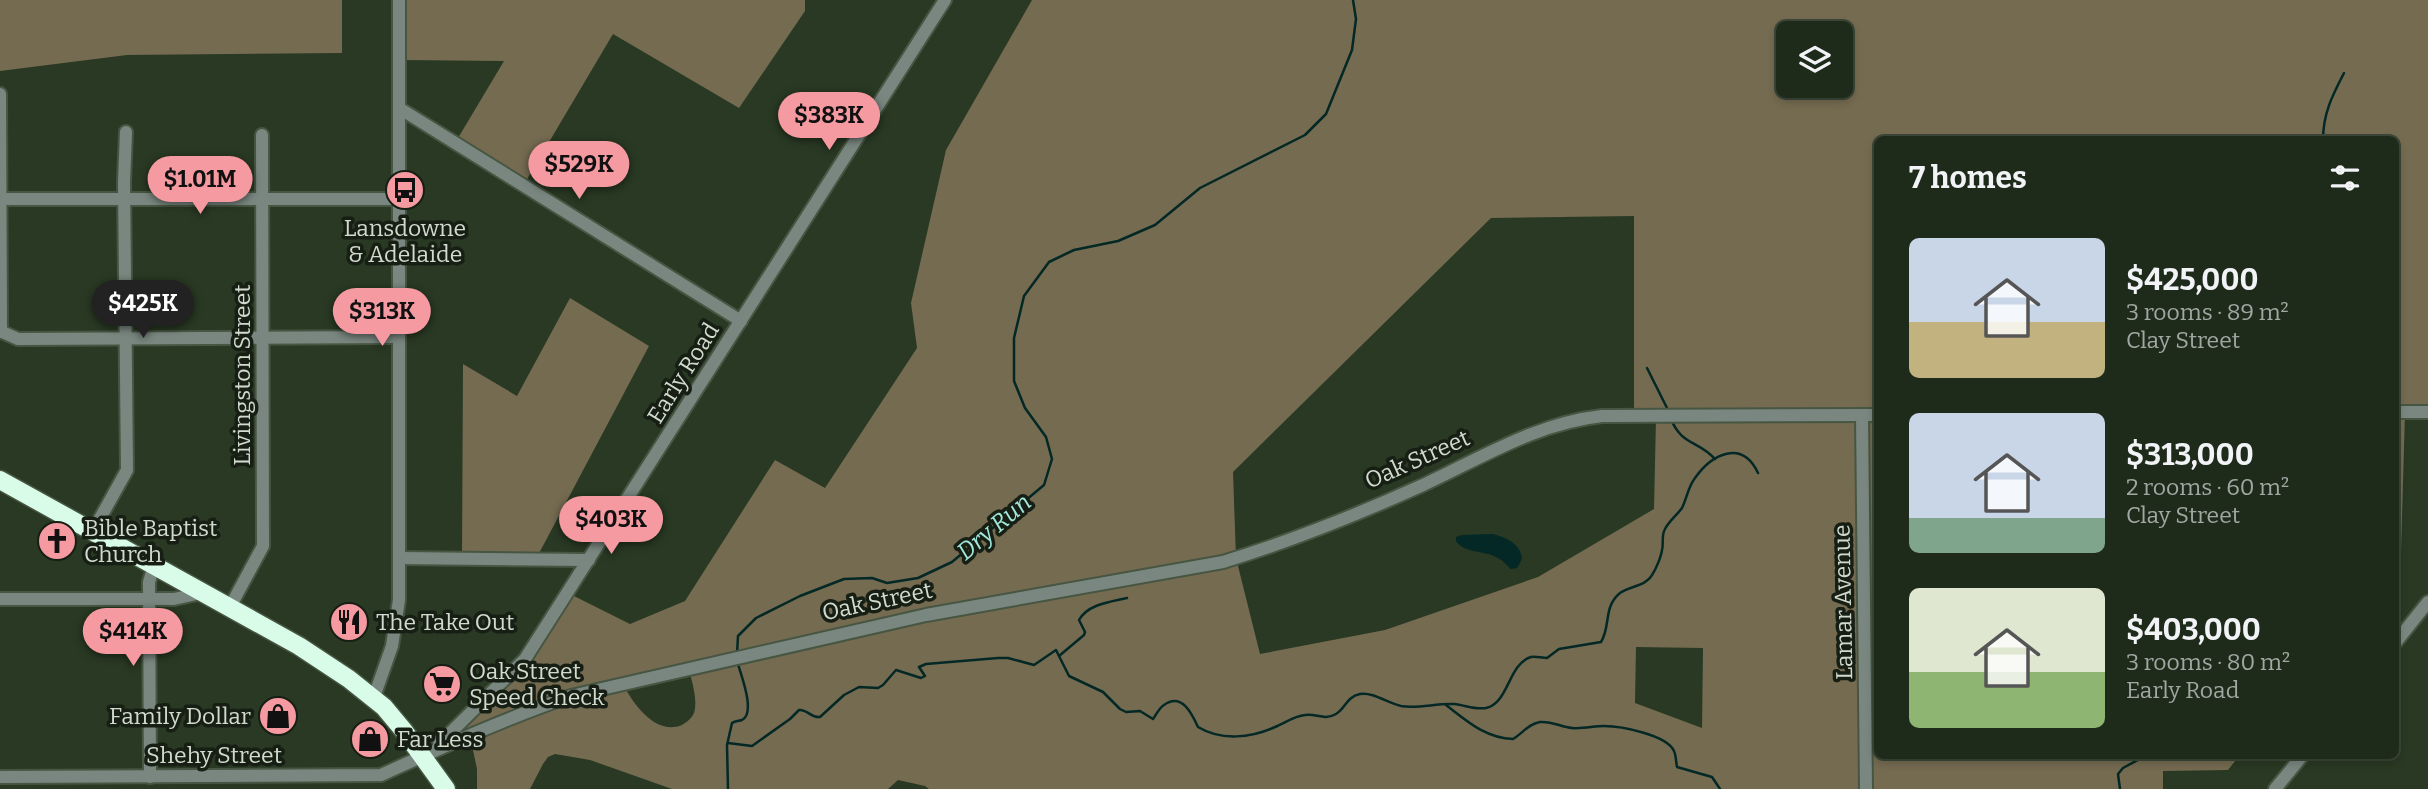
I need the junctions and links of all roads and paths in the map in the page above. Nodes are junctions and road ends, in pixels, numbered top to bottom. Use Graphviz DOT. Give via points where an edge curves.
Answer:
graph roads {
  1 [pos="399,0"];
  2 [pos="945,0"];
  3 [pos="0,94"];
  4 [pos="399,108"];
  5 [pos="126,132"];
  6 [pos="262,135"];
  7 [pos="2,199"];
  8 [pos="124,199"];
  9 [pos="263,199"];
  10 [pos="399,199"];
  11 [pos="741,321"];
  12 [pos="0,332"];
  13 [pos="399,337"];
  14 [pos="263,338"];
  15 [pos="126,339"];
  16 [pos="2399,412"];
  17 [pos="2428,412"];
  18 [pos="1862,415"];
  19 [pos="1874,415"];
  20 [pos="0,480"];
  21 [pos="93,531"];
  22 [pos="399,558"];
  23 [pos="589,560"];
  24 [pos="155,566"];
  25 [pos="201,593"];
  26 [pos="0,599"];
  27 [pos="149,599"];
  28 [pos="2428,602"];
  29 [pos="230,607"];
  30 [pos="2399,638"];
  31 [pos="374,697"];
  32 [pos="428,753"];
  33 [pos="2300,759"];
  34 [pos="0,777"];
  35 [pos="150,777"];
  36 [pos="128,783"];
  37 [pos="446,789"];
  38 [pos="1866,789"];
  39 [pos="2275,789"];
  1 -- 4 [label="street"];
  2 -- 11 [label="street, Early Road"];
  3 -- 7 [label="street"];
  4 -- 10 [label="street"];
  4 -- 11 [label="street"];
  5 -- 8 [label="street"];
  6 -- 9 [label="street, Livingston Street"];
  7 -- 8 [label="street"];
  7 -- 12 [label="street"];
  8 -- 9 [label="street"];
  8 -- 15 [label="street"];
  9 -- 10 [label="street"];
  9 -- 14 [label="street, Livingston Street"];
  10 -- 13 [label="street"];
  11 -- 23 [label="street, Early Road"];
  12 -- 15 [label="street" via="18,339"];
  13 -- 14 [label="street"];
  13 -- 22 [label="street"];
  14 -- 15 [label="street"];
  14 -- 29 [label="street, Livingston Street" via="264,545"];
  15 -- 21 [label="street" via="127,470"];
  16 -- 17 [label="street"];
  18 -- 19 [label="street, Oak Street"];
  18 -- 32 [label="street, Oak Street" via="1633,416 1556,424 1390,499 1223,562 926,615 571,696"];
  18 -- 38 [label="street, Lamar Avenue"];
  20 -- 21 [label="highway"];
  21 -- 24 [label="highway"];
  22 -- 23 [label="street"];
  22 -- 31 [label="street" via="396,627"];
  23 -- 32 [label="street, Early Road" via="525,659"];
  24 -- 25 [label="highway"];
  24 -- 27 [label="street"];
  25 -- 27 [label="street"];
  25 -- 29 [label="highway"];
  26 -- 27 [label="street"];
  27 -- 35 [label="street"];
  28 -- 30 [label="street"];
  29 -- 31 [label="highway"];
  31 -- 32 [label="highway"];
  32 -- 35 [label="street, Shehy Street" via="374,776"];
  32 -- 37 [label="highway"];
  33 -- 39 [label="street"];
  34 -- 36 [label="street, Shehy Street"];
  35 -- 36 [label="street, Shehy Street"];
}
